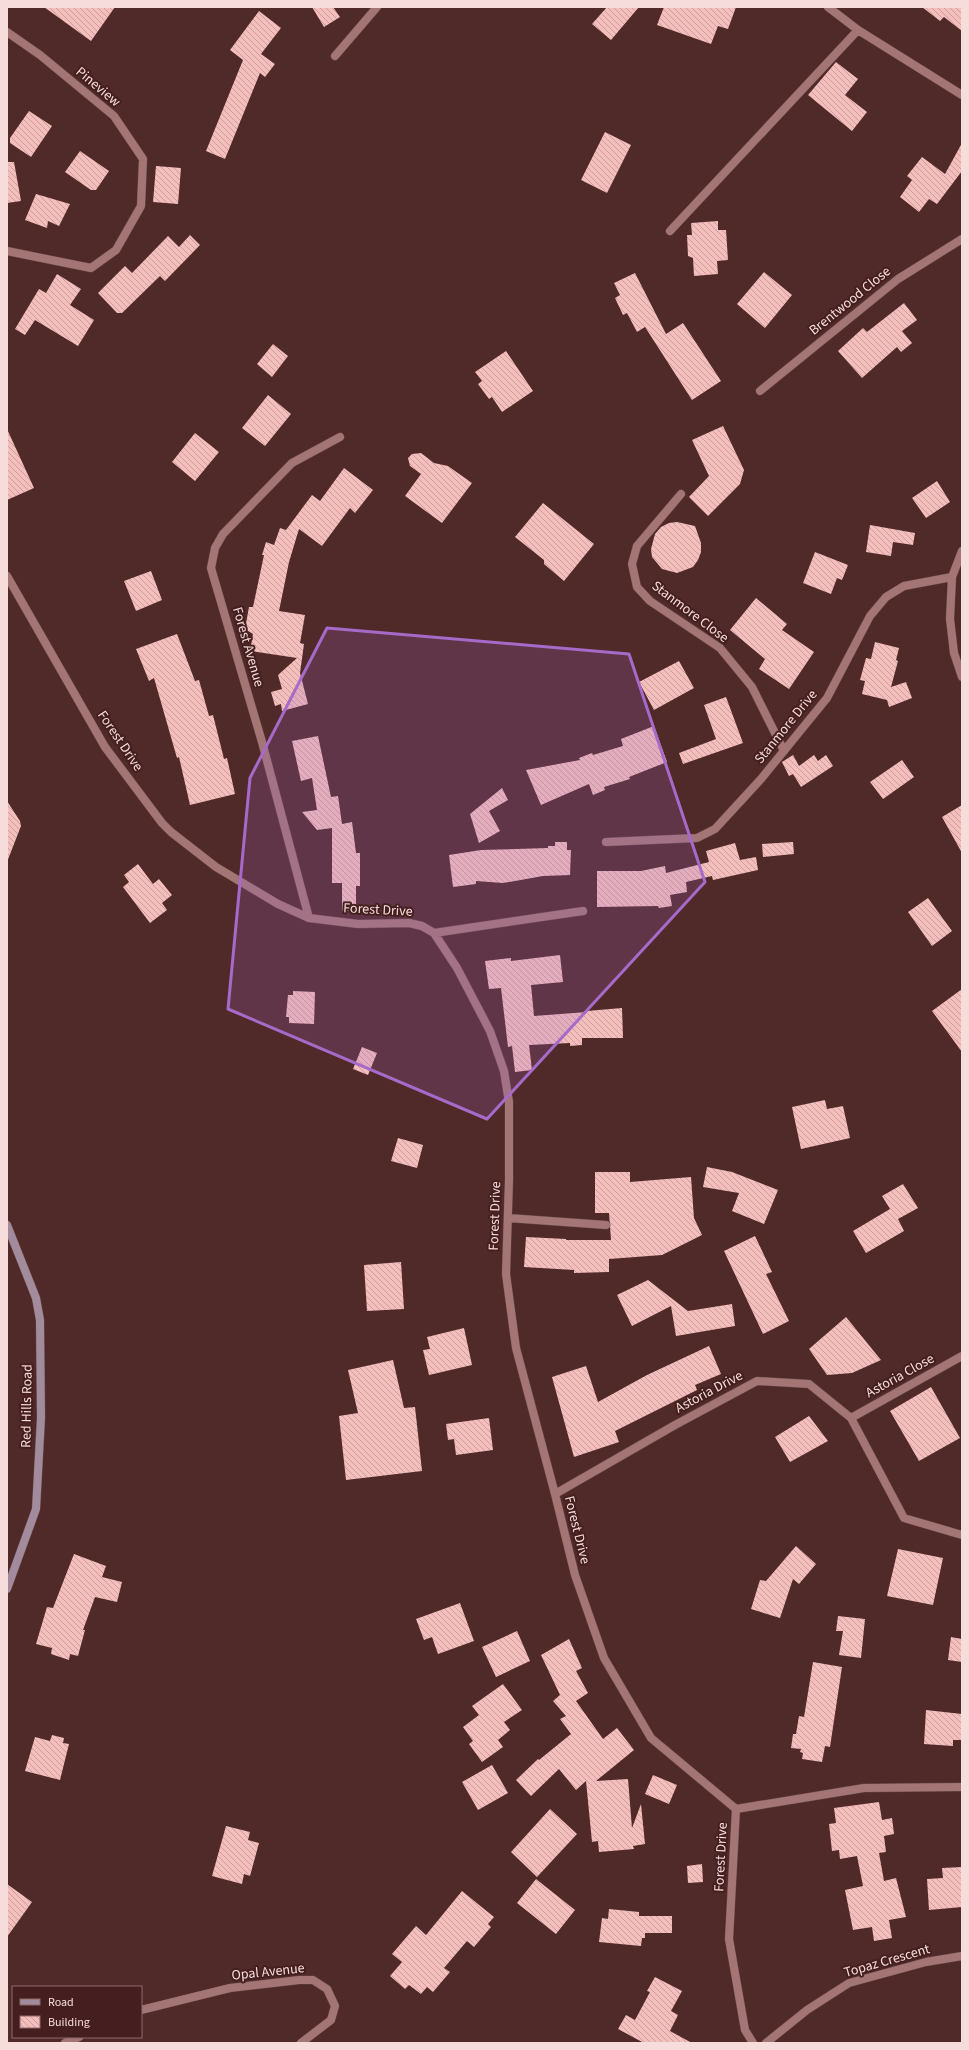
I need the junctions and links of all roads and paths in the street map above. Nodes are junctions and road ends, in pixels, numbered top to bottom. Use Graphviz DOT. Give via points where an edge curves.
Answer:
graph roads {
  1 [pos="377,7"];
  2 [pos="828,7"];
  3 [pos="858,30"];
  4 [pos="7,32"];
  5 [pos="335,56"];
  6 [pos="962,95"];
  7 [pos="670,231"];
  8 [pos="962,239"];
  9 [pos="7,251"];
  10 [pos="760,391"];
  11 [pos="340,437"];
  12 [pos="681,494"];
  13 [pos="962,551"];
  14 [pos="7,576"];
  15 [pos="952,577"];
  16 [pos="962,677"];
  17 [pos="784,751"];
  18 [pos="606,842"];
  19 [pos="583,911"];
  20 [pos="309,918"];
  21 [pos="434,933"];
  22 [pos="508,1218"];
  23 [pos="7,1225"];
  24 [pos="606,1225"];
  25 [pos="962,1356"];
  26 [pos="851,1418"];
  27 [pos="555,1494"];
  28 [pos="962,1535"];
  29 [pos="7,1589"];
  30 [pos="962,1787"];
  31 [pos="736,1809"];
  32 [pos="962,1956"];
  33 [pos="142,2010"];
  34 [pos="77,2038"];
  35 [pos="65,2043"];
  36 [pos="301,2043"];
  37 [pos="753,2043"];
  38 [pos="766,2043"];
  1 -- 5 [label="street"];
  2 -- 3 [label="street"];
  3 -- 6 [label="street"];
  3 -- 7 [label="street"];
  4 -- 9 [label="street, Pineview" via="40,55 114,116 143,159 141,206 116,250 90,268"];
  8 -- 10 [label="street, Brentwood Close" via="898,279"];
  11 -- 20 [label="street, Forest Avenue" via="292,463 223,534 215,548 211,568 262,742"];
  12 -- 17 [label="street, Stanmore Close" via="637,546 632,564 637,588 650,601 720,648 752,687"];
  13 -- 15 [label="street"];
  14 -- 20 [label="street, Forest Drive" via="105,747 162,823 216,866 278,904"];
  15 -- 16 [label="street" via="950,619 954,653"];
  15 -- 17 [label="street, Stanmore Drive" via="904,586 886,597 870,616 827,698"];
  17 -- 18 [label="street, Stanmore Drive" via="715,829 697,838"];
  19 -- 21 [label="street"];
  20 -- 21 [label="street, Forest Drive" via="358,924 408,923 422,926"];
  21 -- 22 [label="street, Forest Drive" via="457,968 490,1031 504,1071 509,1102"];
  22 -- 24 [label="street"];
  22 -- 27 [label="street, Forest Drive" via="506,1274 516,1348"];
  23 -- 29 [label="main road, Red Hills Road" via="36,1298 40,1320 42,1418 36,1509"];
  25 -- 26 [label="street, Astoria Close"];
  26 -- 27 [label="street, Astoria Drive" via="808,1384 757,1381"];
  26 -- 28 [label="street, Astoria Drive" via="904,1518"];
  27 -- 31 [label="street, Forest Drive" via="575,1575 604,1658 652,1738"];
  30 -- 31 [label="street" via="864,1788"];
  31 -- 37 [label="street, Forest Drive" via="729,1939 745,2030"];
  32 -- 38 [label="street, Topaz Crescent" via="926,1962 849,1983 807,2010"];
  33 -- 36 [label="street, Opal Avenue" via="230,1988 313,1980 327,1989 335,2006 330,2020"];
  34 -- 35 [label="street"];
}
